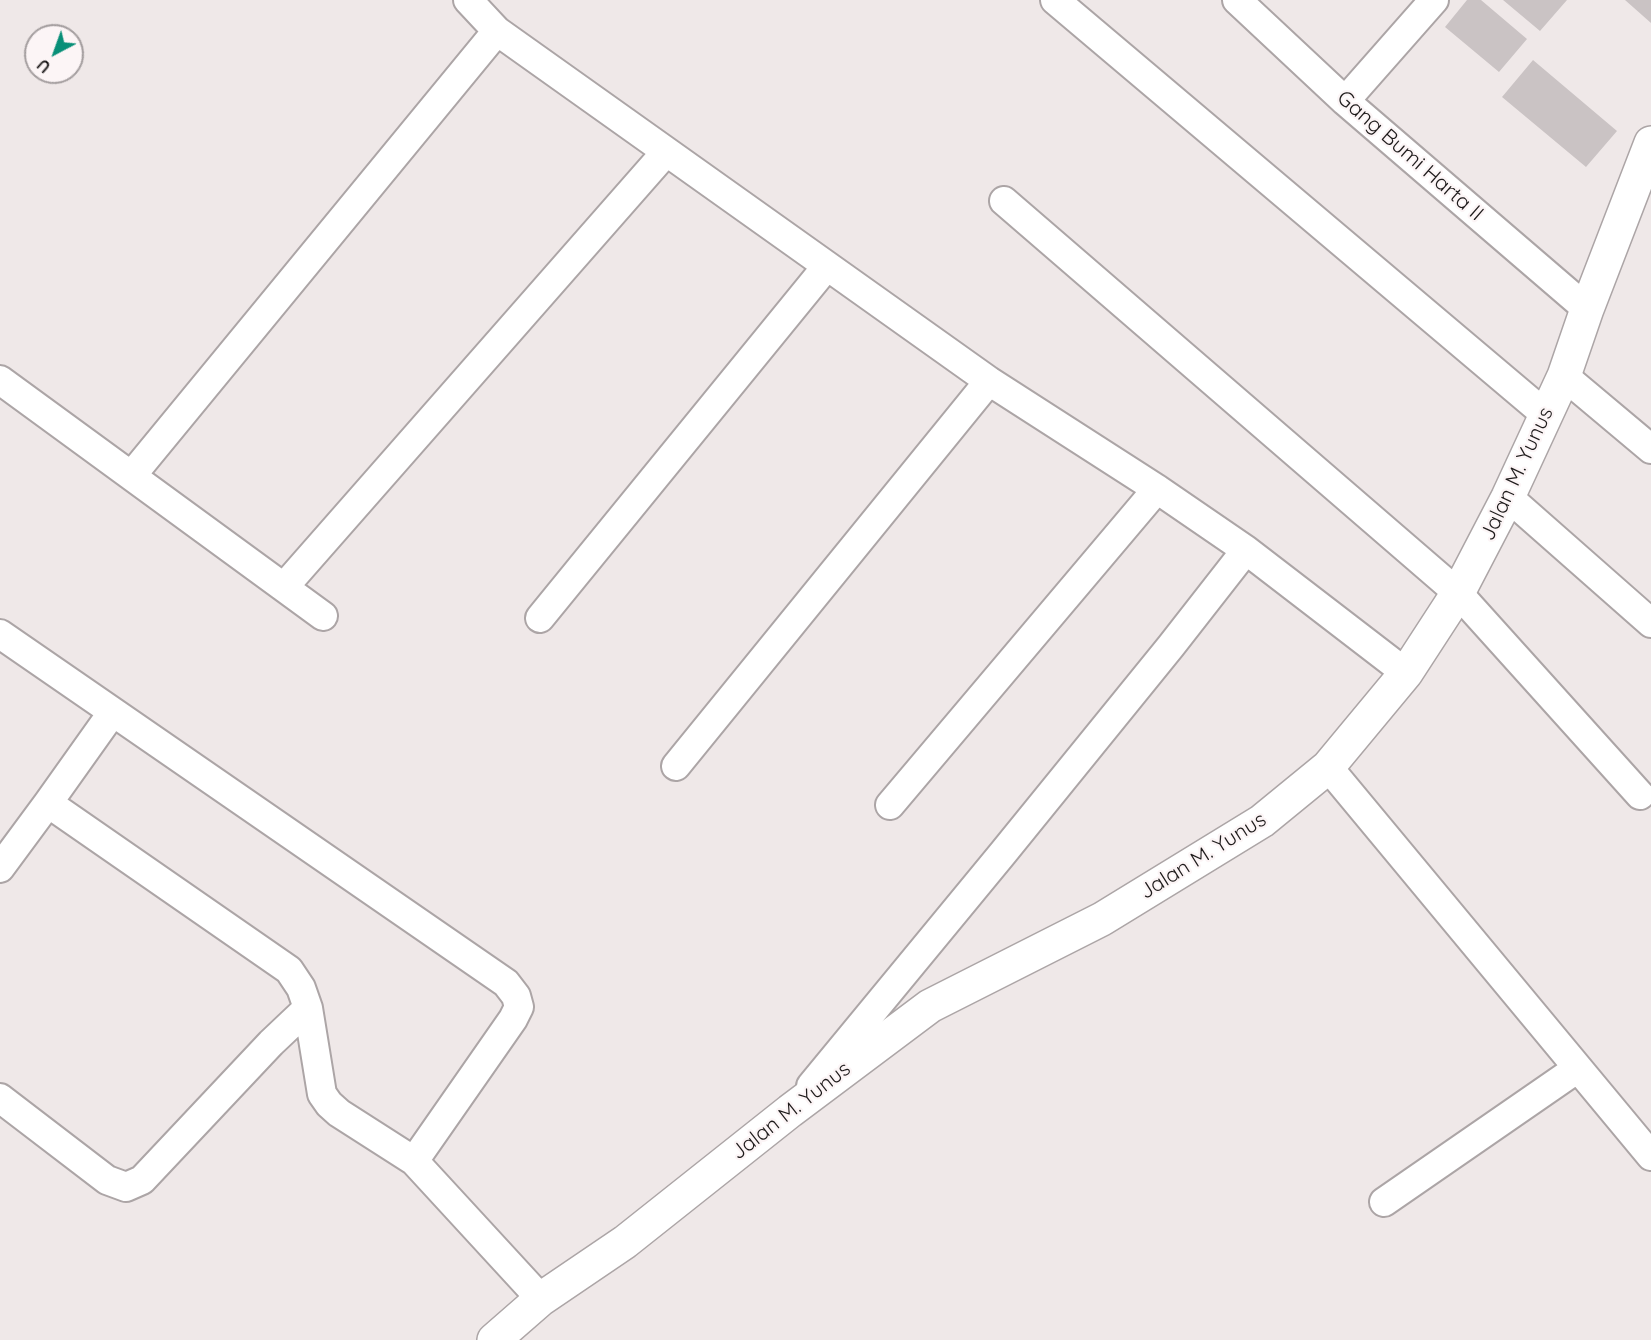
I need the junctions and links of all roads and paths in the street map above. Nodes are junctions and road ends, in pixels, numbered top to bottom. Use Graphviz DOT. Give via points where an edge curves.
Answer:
graph roads {
  1 [pos="468,0"];
  2 [pos="1054,0"];
  3 [pos="1237,0"];
  4 [pos="1434,0"];
  5 [pos="496,31"];
  6 [pos="1345,101"];
  7 [pos="1651,143"];
  8 [pos="666,152"];
  9 [pos="1004,201"];
  10 [pos="827,266"];
  11 [pos="1587,309"];
  12 [pos="1564,376"];
  13 [pos="0,380"];
  14 [pos="989,381"];
  15 [pos="1545,414"];
  16 [pos="1651,449"];
  17 [pos="132,475"];
  18 [pos="1157,489"];
  19 [pos="1508,497"];
  20 [pos="1246,550"];
  21 [pos="284,587"];
  22 [pos="1458,593"];
  23 [pos="323,616"];
  24 [pos="540,618"];
  25 [pos="1651,622"];
  26 [pos="0,634"];
  27 [pos="1406,673"];
  28 [pos="112,712"];
  29 [pos="676,766"];
  30 [pos="1328,767"];
  31 [pos="1640,795"];
  32 [pos="48,803"];
  33 [pos="890,805"];
  34 [pos="0,868"];
  35 [pos="308,1008"];
  36 [pos="1578,1068"];
  37 [pos="0,1098"];
  38 [pos="790,1111"];
  39 [pos="1651,1156"];
  40 [pos="414,1161"];
  41 [pos="1384,1202"];
  42 [pos="541,1299"];
  43 [pos="494,1340"];
  1 -- 5 [label="street"];
  2 -- 15 [label="street"];
  3 -- 6 [label="street, Gang Bumi Harta II"];
  4 -- 6 [label="street"];
  5 -- 8 [label="street"];
  5 -- 17 [label="street"];
  6 -- 11 [label="street, Gang Bumi Harta II"];
  7 -- 11 [label="street, Jalan M. Yunus"];
  8 -- 10 [label="street"];
  8 -- 21 [label="street"];
  9 -- 22 [label="street"];
  10 -- 14 [label="street"];
  10 -- 24 [label="street"];
  11 -- 12 [label="street, Jalan M. Yunus"];
  12 -- 15 [label="street, Jalan M. Yunus"];
  12 -- 16 [label="street"];
  13 -- 17 [label="street"];
  14 -- 18 [label="street"];
  14 -- 29 [label="street"];
  15 -- 19 [label="street, Jalan M. Yunus"];
  17 -- 21 [label="street"];
  18 -- 20 [label="street"];
  18 -- 33 [label="street"];
  19 -- 22 [label="street, Jalan M. Yunus"];
  19 -- 25 [label="street"];
  20 -- 27 [label="street"];
  20 -- 38 [label="street"];
  21 -- 23 [label="street"];
  22 -- 27 [label="street, Jalan M. Yunus"];
  22 -- 31 [label="street"];
  26 -- 28 [label="street"];
  27 -- 30 [label="street, Jalan M. Yunus"];
  28 -- 32 [label="street"];
  28 -- 40 [label="street" via="506,983 516,996 519,1007 513,1019"];
  30 -- 36 [label="street"];
  30 -- 38 [label="street, Jalan M. Yunus" via="1262,821 1102,919 930,1006"];
  32 -- 34 [label="street"];
  32 -- 35 [label="street" via="289,970"];
  35 -- 37 [label="street" via="142,1180 126,1187 107,1180"];
  35 -- 40 [label="street" via="322,1095 339,1113"];
  36 -- 39 [label="street"];
  36 -- 41 [label="street"];
  38 -- 42 [label="street, Jalan M. Yunus" via="625,1242"];
  40 -- 42 [label="street"];
  42 -- 43 [label="street, Jalan M. Yunus"];
}
